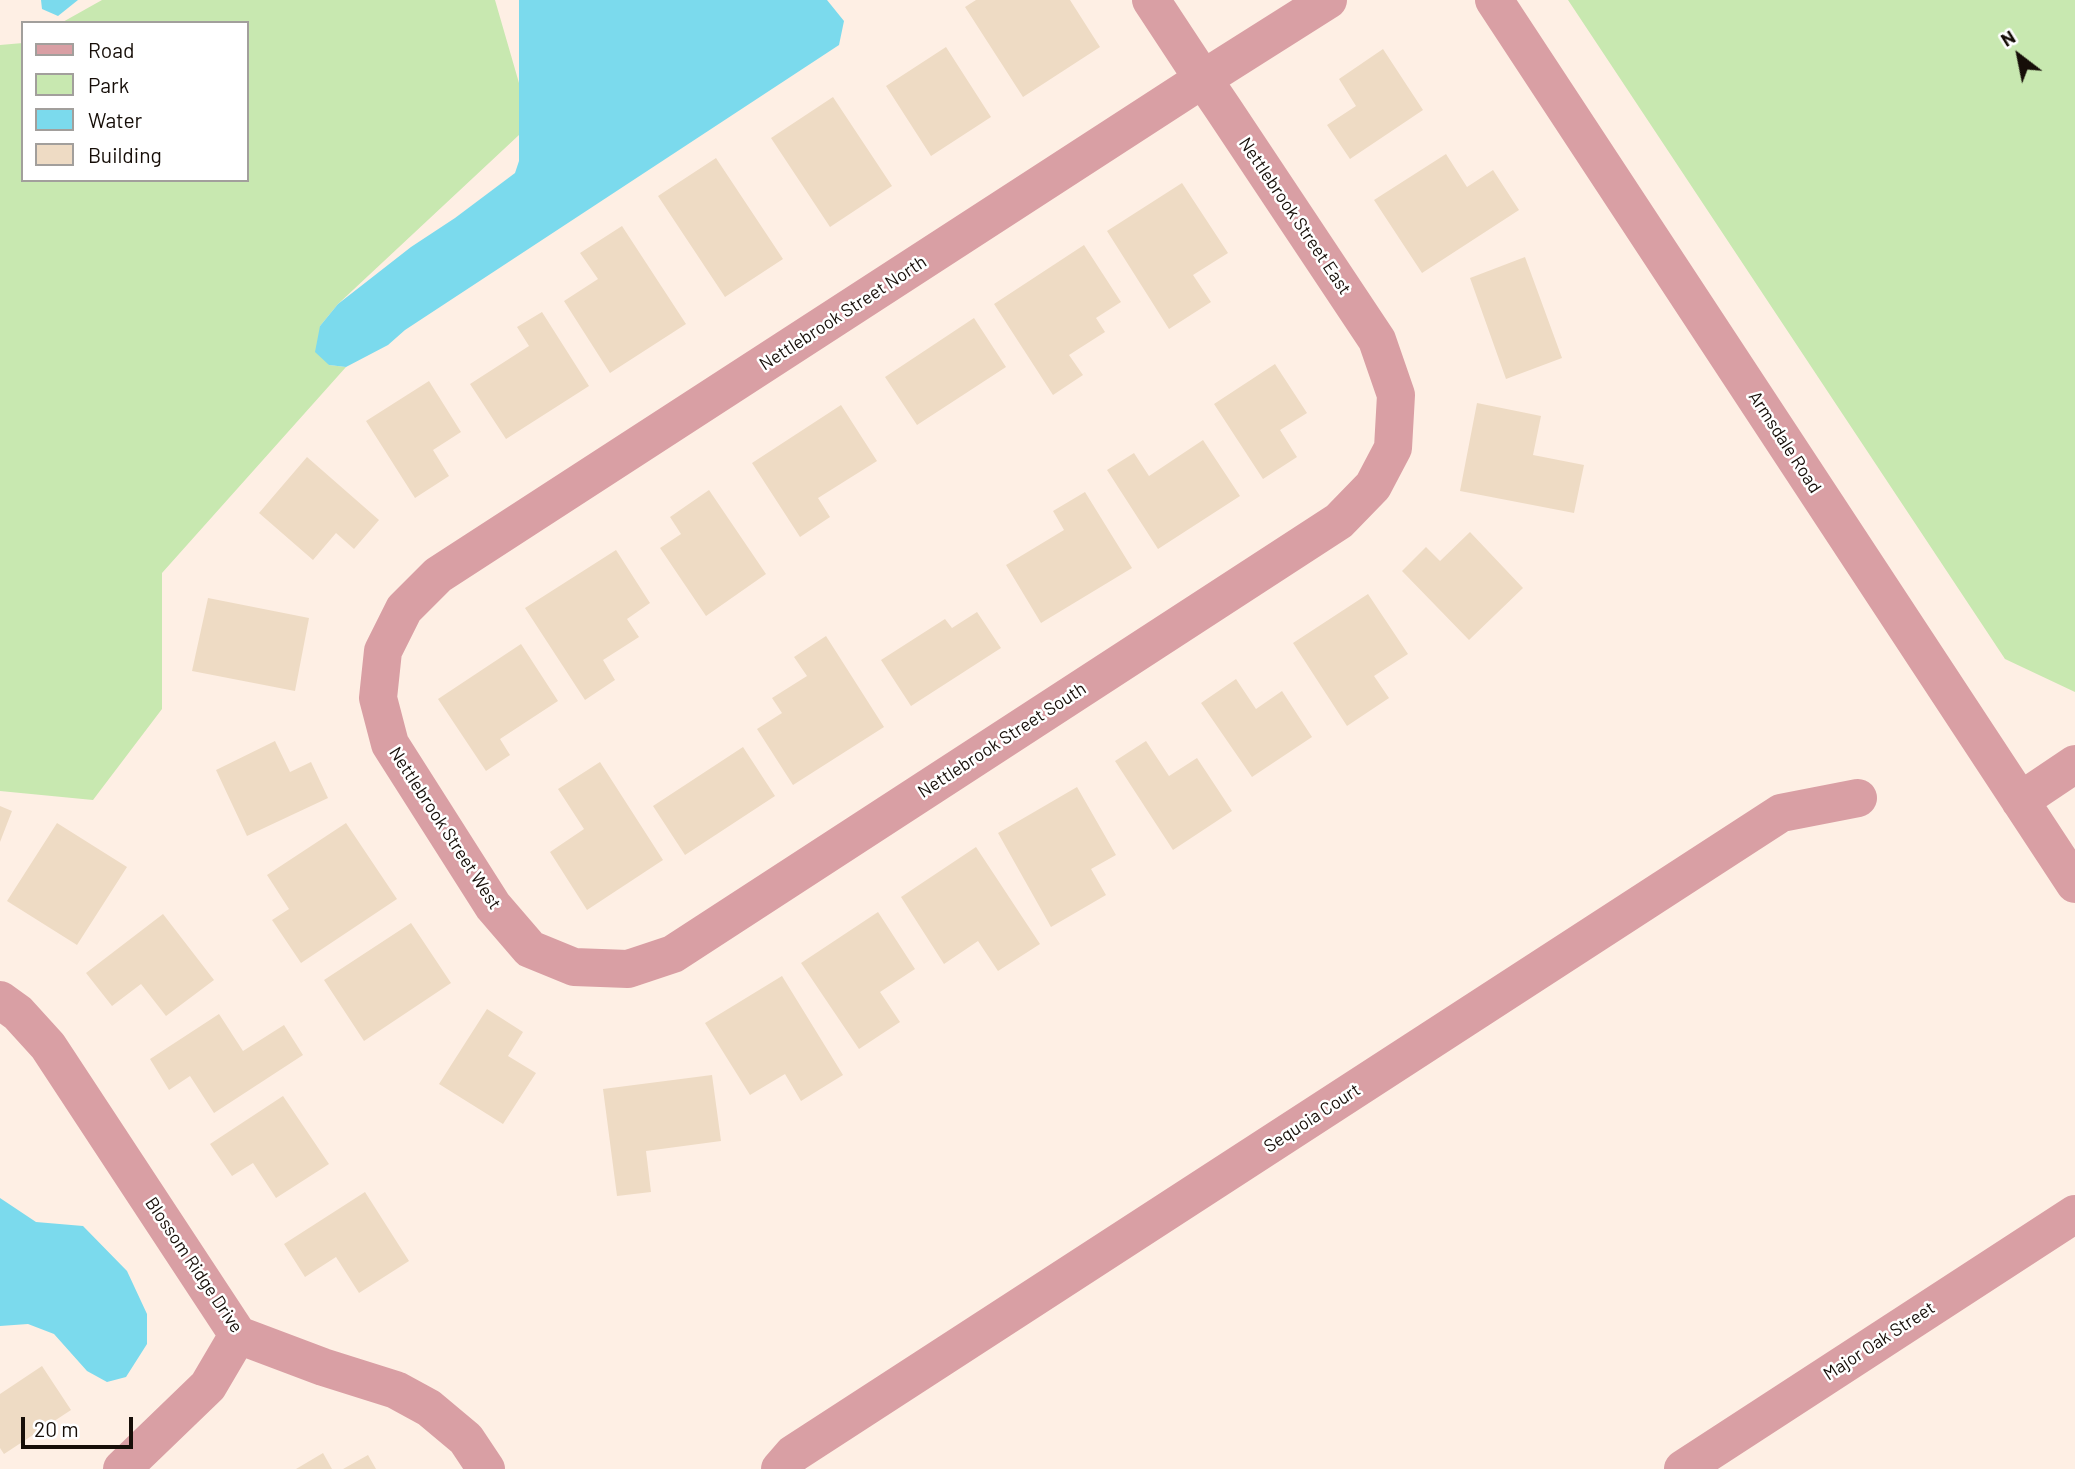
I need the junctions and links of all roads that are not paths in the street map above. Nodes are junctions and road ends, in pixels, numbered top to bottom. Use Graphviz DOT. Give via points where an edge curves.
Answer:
graph roads {
  1 [pos="1151,0"];
  2 [pos="1328,0"];
  3 [pos="1494,0"];
  4 [pos="1203,79"];
  5 [pos="1393,448"];
  6 [pos="383,651"];
  7 [pos="2075,764"];
  8 [pos="1858,798"];
  9 [pos="2020,801"];
  10 [pos="2075,884"];
  11 [pos="574,967"];
  12 [pos="0,1000"];
  13 [pos="2075,1214"];
  14 [pos="237,1335"];
  15 [pos="122,1469"];
  16 [pos="486,1469"];
  17 [pos="780,1469"];
  18 [pos="1683,1469"];
  1 -- 4 [label="street, Nettlebrook Street East"];
  2 -- 4 [label="street, Nettlebrook Street North"];
  3 -- 9 [label="street, Armsdale Road"];
  4 -- 5 [label="street, Nettlebrook Street East" via="1377,340 1396,395"];
  4 -- 6 [label="street, Nettlebrook Street North" via="438,575 404,609"];
  5 -- 11 [label="street, Nettlebrook Street South" via="1373,486 1339,521 673,954 628,969"];
  6 -- 11 [label="street, Nettlebrook Street West" via="378,698 390,744 493,906 530,949"];
  7 -- 9 [label="street"];
  8 -- 17 [label="street, Sequoia Court" via="1781,813 793,1454"];
  9 -- 10 [label="street, Armsdale Road"];
  12 -- 14 [label="street, Blossom Ridge Drive" via="48,1046"];
  13 -- 18 [label="street, Major Oak Street"];
  14 -- 15 [label="street" via="208,1386"];
  14 -- 16 [label="street, Blossom Ridge Drive" via="396,1390 429,1408 466,1438"];
}
